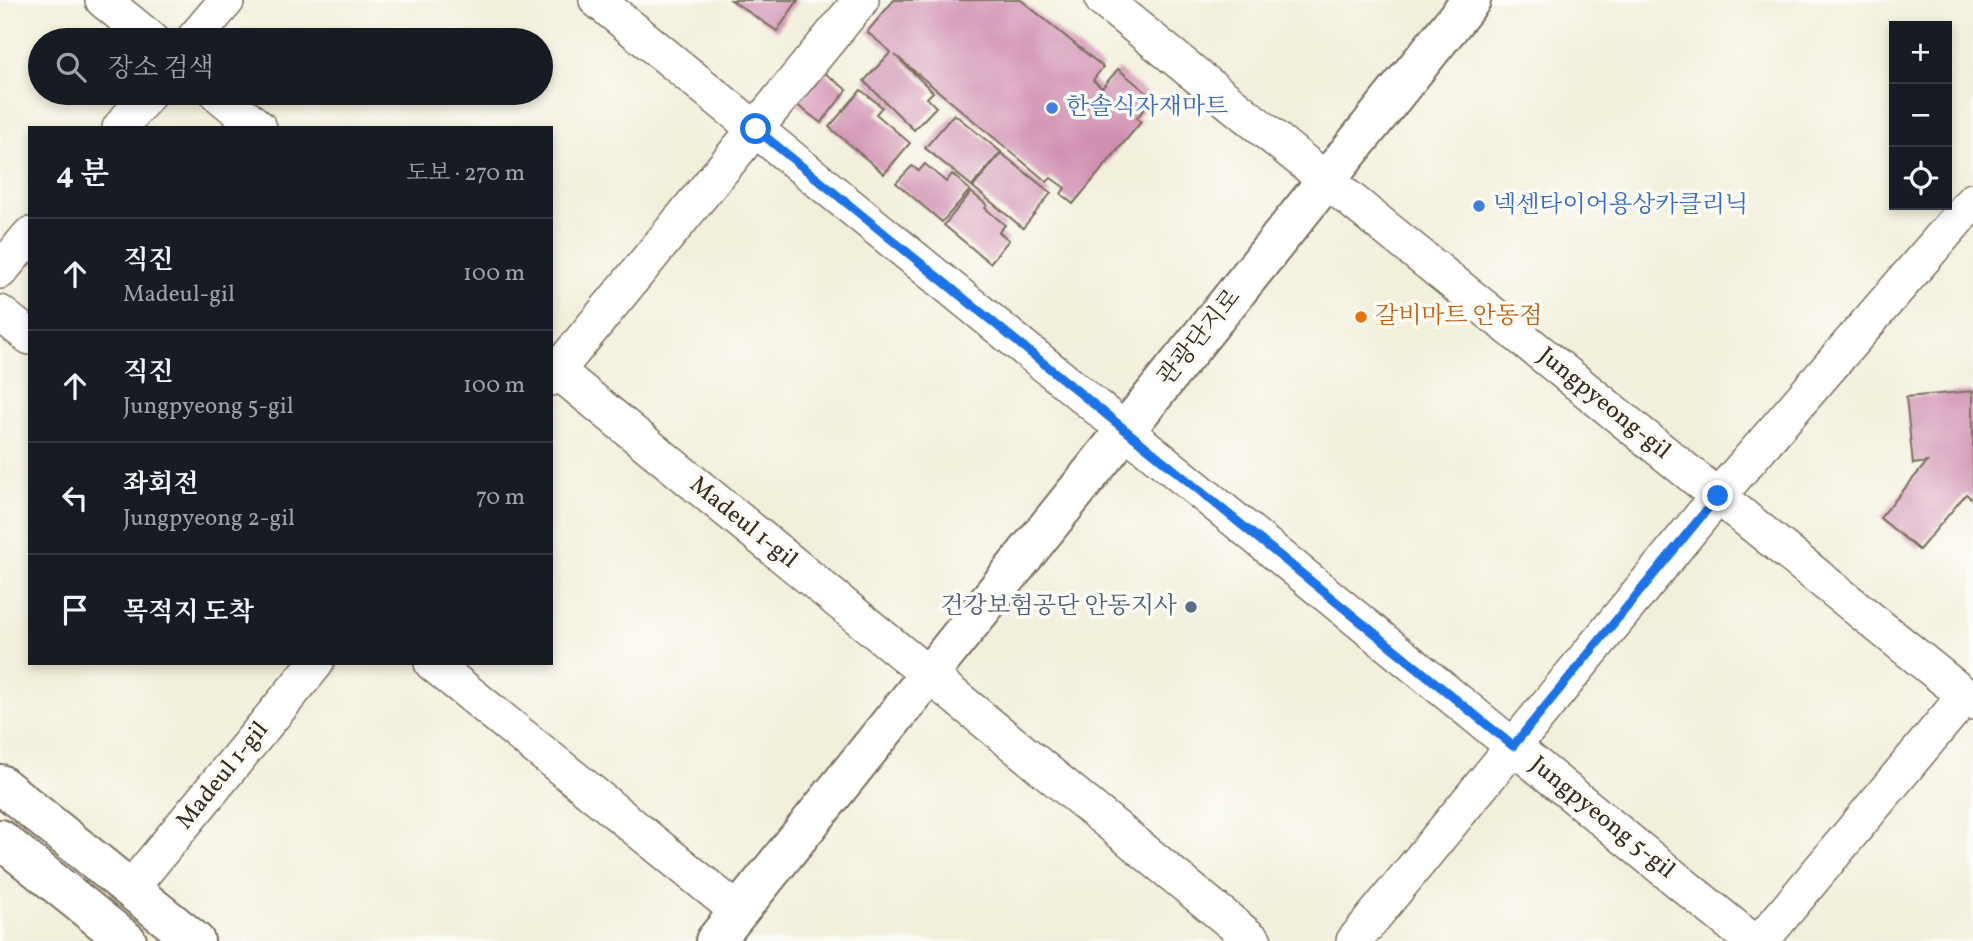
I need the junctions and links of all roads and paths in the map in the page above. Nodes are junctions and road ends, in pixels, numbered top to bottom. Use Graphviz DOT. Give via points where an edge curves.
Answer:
graph roads {
  1 [pos="103,0"];
  2 [pos="227,0"];
  3 [pos="597,0"];
  4 [pos="861,0"];
  5 [pos="1103,0"];
  6 [pos="1471,0"];
  7 [pos="137,28"];
  8 [pos="203,28"];
  9 [pos="139,105"];
  10 [pos="231,105"];
  11 [pos="122,126"];
  12 [pos="257,126"];
  13 [pos="756,129"];
  14 [pos="1327,180"];
  15 [pos="1973,201"];
  16 [pos="28,237"];
  17 [pos="0,271"];
  18 [pos="0,313"];
  19 [pos="28,335"];
  20 [pos="553,372"];
  21 [pos="1126,430"];
  22 [pos="1718,496"];
  23 [pos="314,665"];
  24 [pos="434,665"];
  25 [pos="929,675"];
  26 [pos="1969,699"];
  27 [pos="1513,746"];
  28 [pos="0,784"];
  29 [pos="0,839"];
  30 [pos="131,888"];
  31 [pos="739,912"];
  32 [pos="127,941"];
  33 [pos="195,941"];
  34 [pos="715,941"];
  35 [pos="1254,941"];
  36 [pos="1354,941"];
  37 [pos="1752,941"];
  38 [pos="1761,941"];
  1 -- 7 [label="street"];
  2 -- 8 [label="street"];
  3 -- 13 [label="street, Jungpyeong 5-gil"];
  4 -- 13 [label="street, Madeul 1-gil"];
  5 -- 14 [label="street, Jungpyeong-gil"];
  6 -- 14 [label="street, 관광단지로"];
  9 -- 11 [label="street"];
  10 -- 12 [label="street"];
  13 -- 20 [label="street, Madeul 1-gil"];
  13 -- 21 [label="street, Jungpyeong 5-gil"];
  14 -- 21 [label="street, 관광단지로"];
  14 -- 22 [label="street, Jungpyeong-gil"];
  15 -- 22 [label="street"];
  16 -- 17 [label="street"];
  18 -- 19 [label="street"];
  20 -- 25 [label="street, Madeul 1-gil"];
  21 -- 25 [label="street, 관광단지로"];
  21 -- 27 [label="street, Jungpyeong 5-gil"];
  22 -- 26 [label="street, Jungpyeong-gil"];
  22 -- 27 [label="street"];
  23 -- 30 [label="street, Madeul 1-gil"];
  24 -- 31 [label="street"];
  25 -- 31 [label="street, 관광단지로"];
  25 -- 35 [label="street, Madeul 1-gil"];
  26 -- 38 [label="street"];
  27 -- 36 [label="street"];
  27 -- 37 [label="street, Jungpyeong 5-gil"];
  28 -- 30 [label="street"];
  29 -- 32 [label="street"];
  30 -- 33 [label="street"];
  31 -- 34 [label="street, 관광단지로"];
}
